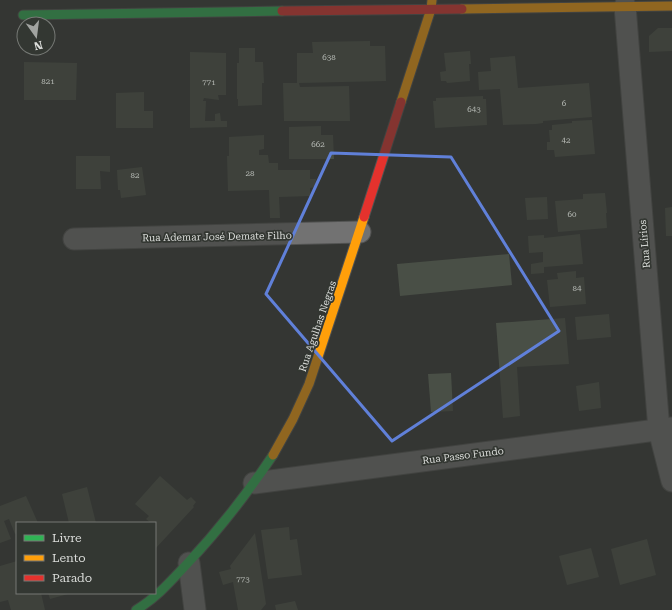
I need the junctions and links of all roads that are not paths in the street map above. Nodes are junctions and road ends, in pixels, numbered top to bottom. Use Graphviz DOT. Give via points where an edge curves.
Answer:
graph roads {
  1 [pos="432,5"];
  2 [pos="625,6"];
  3 [pos="672,6"];
  4 [pos="23,15"];
  5 [pos="360,232"];
  6 [pos="74,239"];
  7 [pos="666,429"];
  8 [pos="672,481"];
  9 [pos="254,483"];
  10 [pos="189,563"];
  11 [pos="136,610"];
  12 [pos="195,610"];
  1 -- 2 [label="street"];
  1 -- 4 [label="street"];
  1 -- 5 [label="street, Rua Agulhas Negras"];
  2 -- 3 [label="street"];
  2 -- 7 [label="street, Rua Lírios"];
  5 -- 6 [label="street, Rua Ademar José Demate Filho"];
  5 -- 9 [label="street, Rua Agulhas Negras" via="309,384 293,419"];
  7 -- 8 [label="street, Rua Lírios"];
  7 -- 9 [label="street, Rua Passo Fundo"];
  9 -- 10 [label="street, Rua Agulhas Negras"];
  10 -- 11 [label="street, Rua Agulhas Negras" via="164,589"];
  10 -- 12 [label="street"];
}
